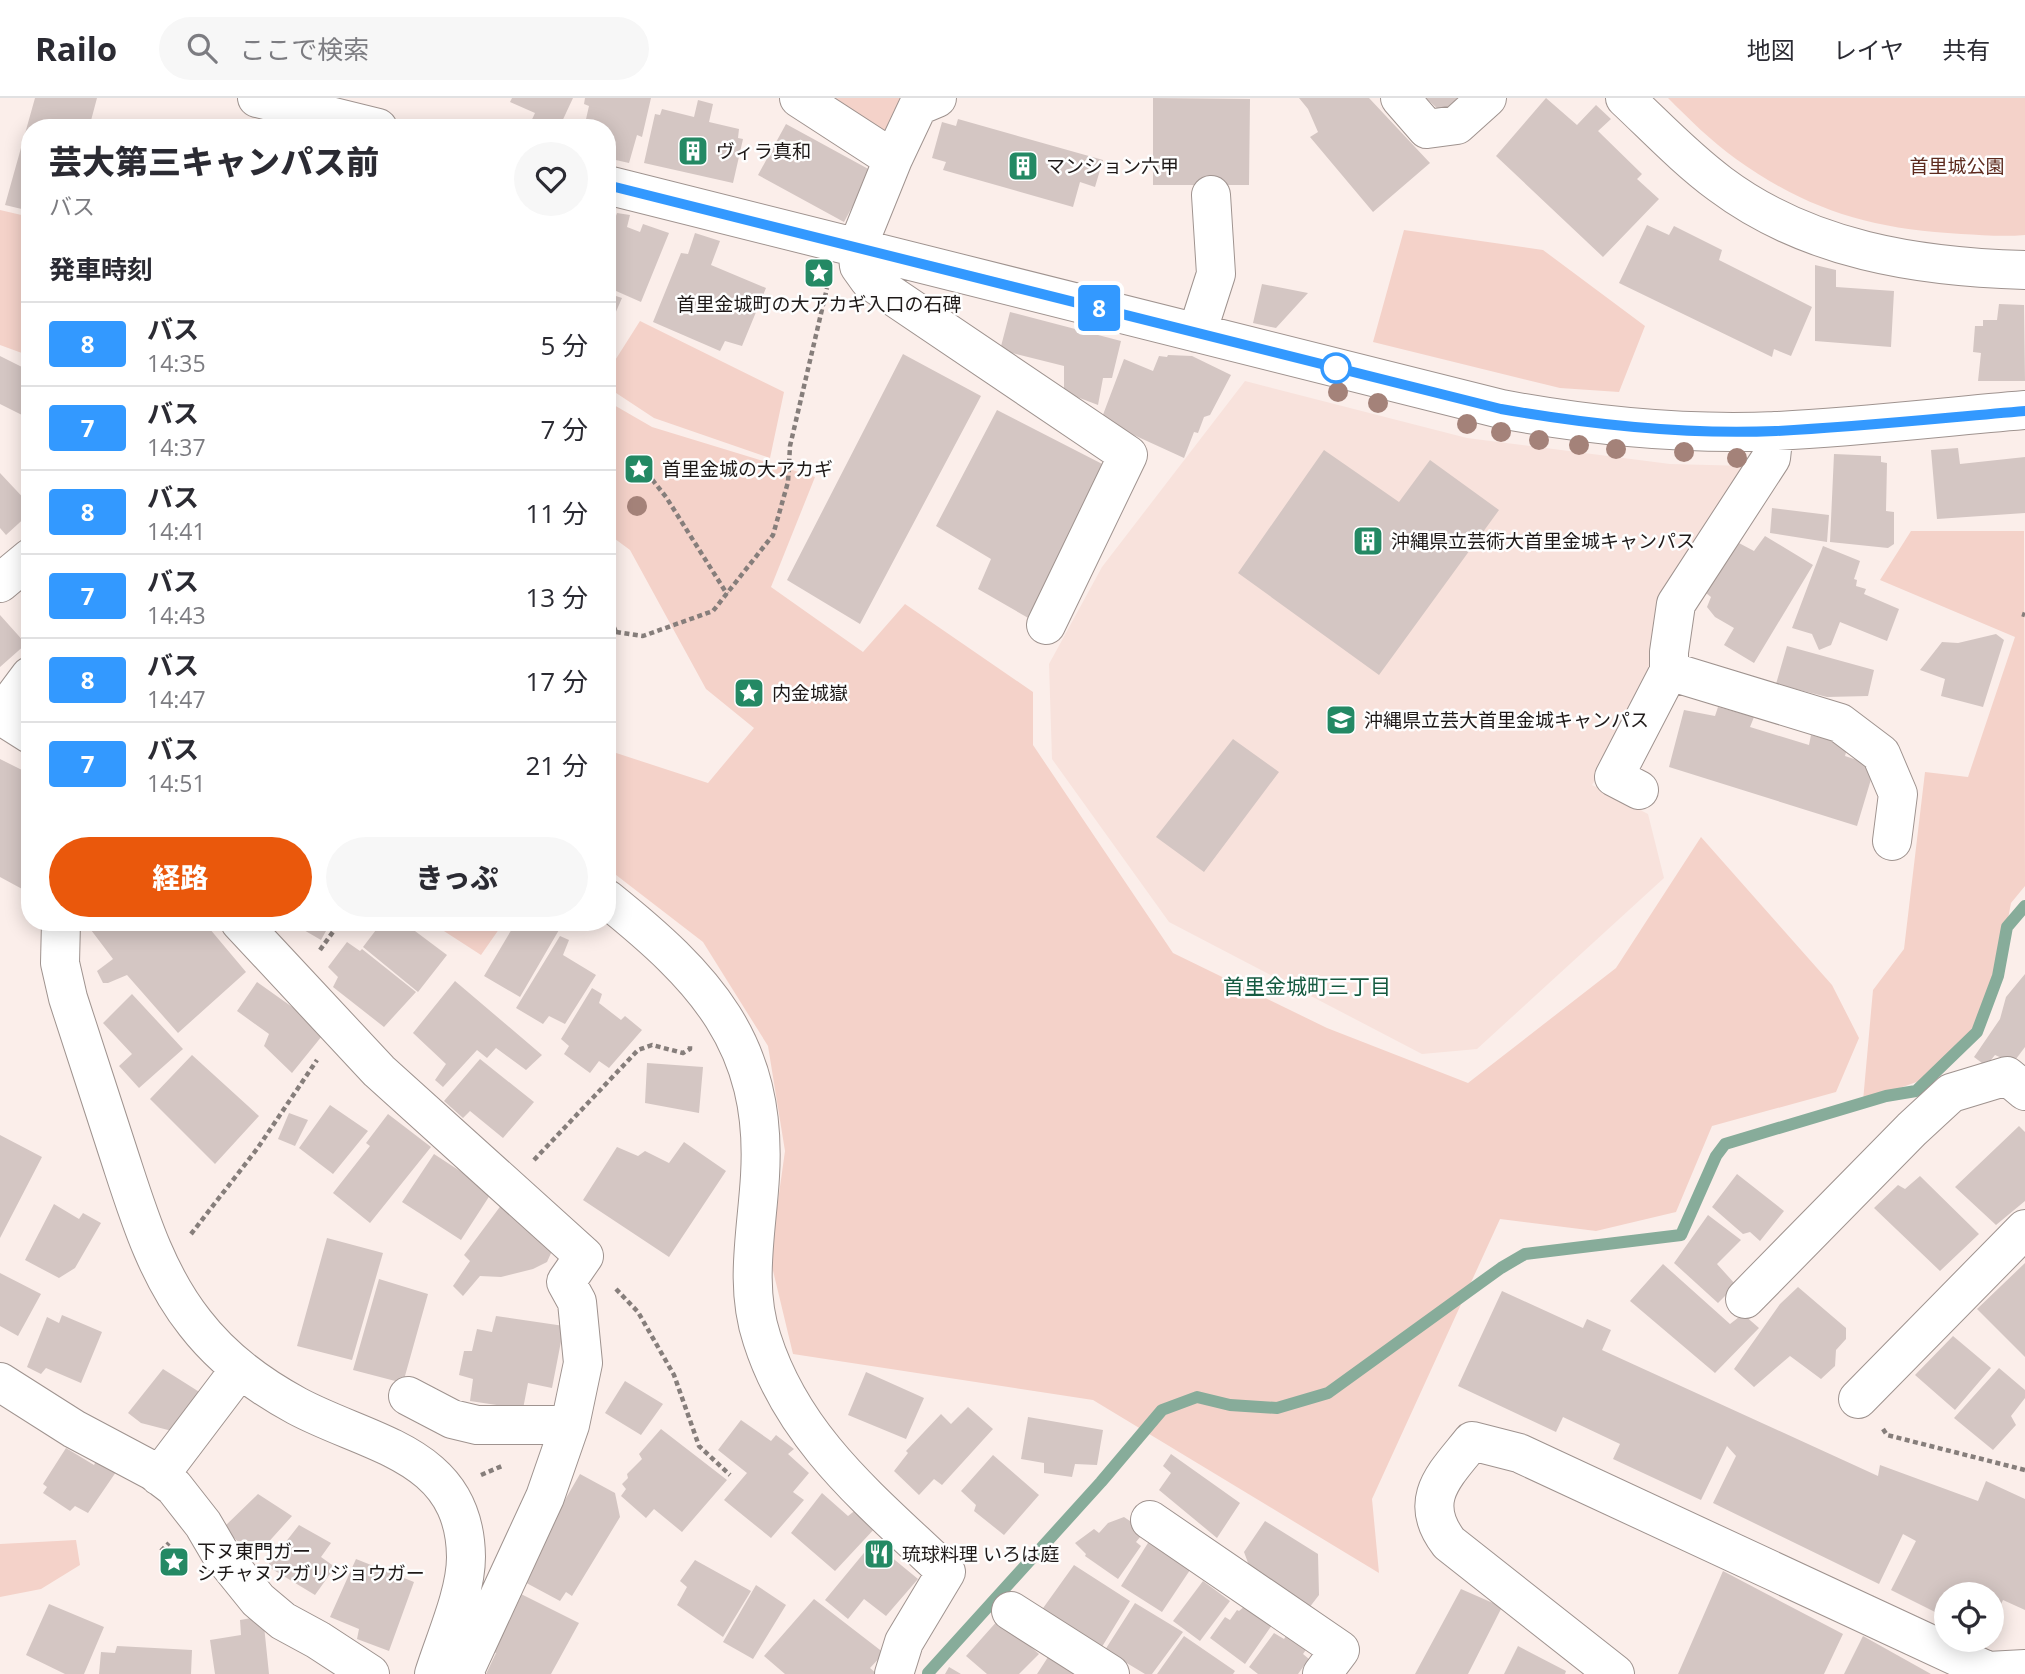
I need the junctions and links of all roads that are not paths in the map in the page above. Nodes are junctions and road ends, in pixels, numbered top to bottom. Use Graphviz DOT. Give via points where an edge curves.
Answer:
graph roads {
  1 [pos="257,98"];
  2 [pos="390,98"];
  3 [pos="799,98"];
  4 [pos="937,98"];
  5 [pos="1400,98"];
  6 [pos="1487,98"];
  7 [pos="1625,98"];
  8 [pos="342,119"];
  9 [pos="382,119"];
  10 [pos="893,159"];
  11 [pos="616,187"];
  12 [pos="1211,195"];
  13 [pos="848,246"];
  14 [pos="2025,270"];
  15 [pos="1197,333"];
  16 [pos="2025,411"];
  17 [pos="1774,431"];
  18 [pos="21,566"];
  19 [pos="0,583"];
  20 [pos="1046,625"];
  21 [pos="1669,671"];
  22 [pos="21,688"];
  23 [pos="0,715"];
  24 [pos="21,728"];
  25 [pos="1639,790"];
  26 [pos="1892,841"];
  27 [pos="616,906"];
  28 [pos="61,931"];
  29 [pos="248,931"];
  30 [pos="2025,1091"];
  31 [pos="2025,1229"];
  32 [pos="1745,1299"];
  33 [pos="240,1369"];
  34 [pos="0,1382"];
  35 [pos="408,1396"];
  36 [pos="1858,1399"];
  37 [pos="570,1425"];
  38 [pos="159,1476"];
  39 [pos="1150,1520"];
  40 [pos="1011,1611"];
  41 [pos="2025,1669"];
  42 [pos="370,1674"];
  43 [pos="434,1674"];
  44 [pos="466,1674"];
  45 [pos="894,1674"];
  46 [pos="1110,1674"];
  47 [pos="1322,1674"];
  48 [pos="1615,1674"];
  1 -- 8 [label="street"];
  2 -- 9 [label="street"];
  3 -- 10 [label="street"];
  4 -- 10 [label="street" via="918,106"];
  5 -- 6 [label="street" via="1427,129 1457,124"];
  7 -- 14 [label="street" via="1721,185 1809,233 1860,251 1909,261"];
  10 -- 13 [label="street"];
  11 -- 13 [label="street"];
  12 -- 15 [label="street" via="1216,274"];
  13 -- 15 [label="street"];
  13 -- 20 [label="street" via="869,280 1128,455"];
  15 -- 17 [label="street" via="1538,416 1643,429"];
  16 -- 17 [label="street"];
  17 -- 21 [label="street" via="1771,458 1675,604"];
  18 -- 19 [label="street"];
  21 -- 25 [label="street" via="1614,776"];
  21 -- 26 [label="street" via="1840,723 1881,754 1898,794"];
  22 -- 23 [label="street"];
  23 -- 24 [label="street"];
  27 -- 45 [label="street" via="699,982 723,1014 743,1053 756,1097 760,1136 753,1296 775,1376 794,1411 842,1473 946,1572 904,1642"];
  28 -- 33 [label="street" via="60,963 68,998 142,1227 162,1271 194,1322"];
  29 -- 37 [label="street" via="379,1071 584,1256 566,1282 577,1302 583,1363"];
  30 -- 32 [label="street" via="2007,1076 1951,1093"];
  31 -- 36 [label="street"];
  33 -- 38 [label="street"];
  33 -- 43 [label="street" via="299,1407 410,1458 448,1490 464,1533 466,1559 463,1583"];
  34 -- 38 [label="street"];
  35 -- 37 [label="street" via="452,1419 477,1425"];
  37 -- 44 [label="street" via="545,1497"];
  38 -- 42 [label="street" via="174,1487 258,1600 283,1621"];
  39 -- 47 [label="street" via="1340,1650"];
  40 -- 46 [label="street"];
  41 -- 48 [label="street" via="1988,1671 1518,1453 1472,1441 1439,1483 1434,1499 1440,1531 1449,1543"];
}
